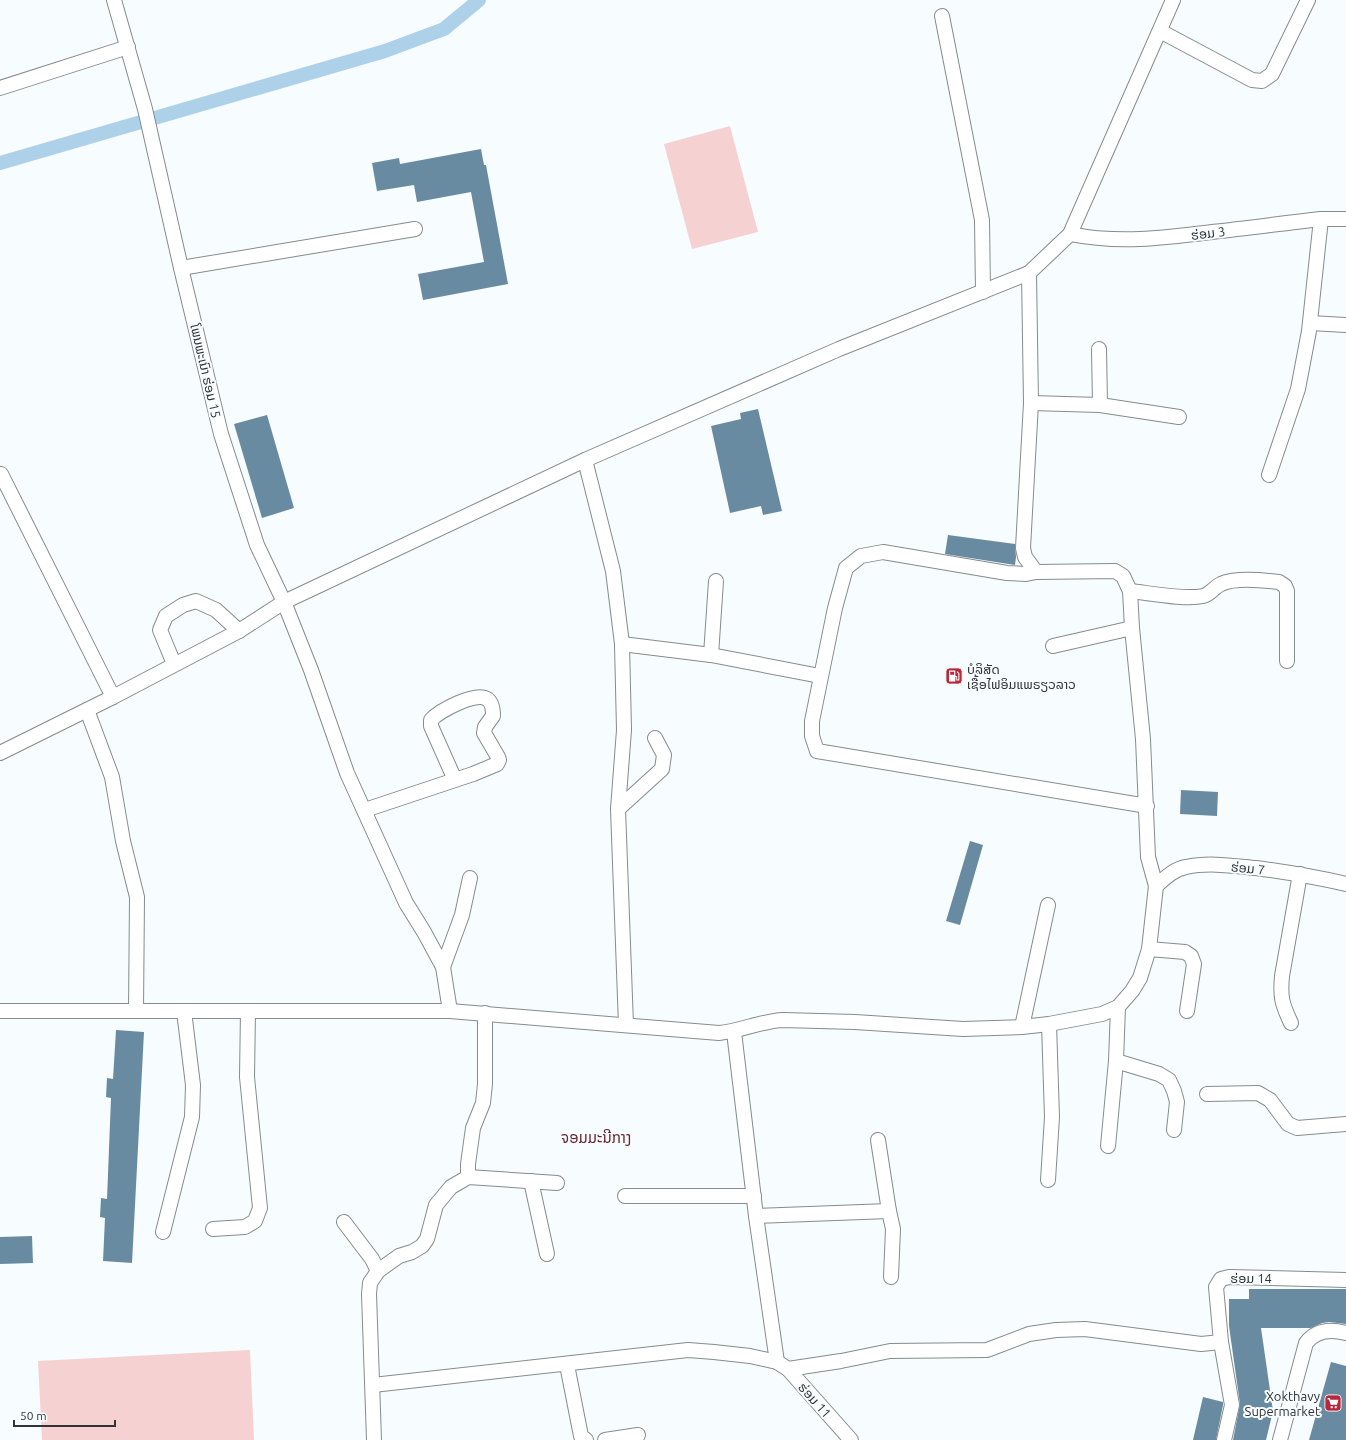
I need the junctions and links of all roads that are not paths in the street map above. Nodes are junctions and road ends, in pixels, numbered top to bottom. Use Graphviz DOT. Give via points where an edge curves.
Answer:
graph roads {
  1 [pos="114,0"];
  2 [pos="1173,0"];
  3 [pos="1308,0"];
  4 [pos="942,16"];
  5 [pos="1160,31"];
  6 [pos="128,47"];
  7 [pos="0,88"];
  8 [pos="1321,219"];
  9 [pos="1346,219"];
  10 [pos="415,229"];
  11 [pos="1070,234"];
  12 [pos="181,268"];
  13 [pos="1029,273"];
  14 [pos="983,292"];
  15 [pos="1310,323"];
  16 [pos="1346,325"];
  17 [pos="1100,350"];
  18 [pos="1030,403"];
  19 [pos="1100,405"];
  20 [pos="1179,416"];
  21 [pos="585,460"];
  22 [pos="0,474"];
  23 [pos="1269,474"];
  24 [pos="1036,572"];
  25 [pos="716,581"];
  26 [pos="1130,591"];
  27 [pos="284,602"];
  28 [pos="1132,628"];
  29 [pos="239,631"];
  30 [pos="622,644"];
  31 [pos="1053,646"];
  32 [pos="711,655"];
  33 [pos="1287,661"];
  34 [pos="174,664"];
  35 [pos="820,676"];
  36 [pos="113,697"];
  37 [pos="88,710"];
  38 [pos="655,738"];
  39 [pos="0,752"];
  40 [pos="455,780"];
  41 [pos="1147,806"];
  42 [pos="618,809"];
  43 [pos="365,810"];
  44 [pos="1300,874"];
  45 [pos="470,878"];
  46 [pos="1346,884"];
  47 [pos="1156,886"];
  48 [pos="1048,905"];
  49 [pos="1149,950"];
  50 [pos="443,967"];
  51 [pos="1118,1007"];
  52 [pos="136,1010"];
  53 [pos="0,1011"];
  54 [pos="184,1011"];
  55 [pos="248,1011"];
  56 [pos="450,1011"];
  57 [pos="1187,1012"];
  58 [pos="485,1013"];
  59 [pos="1292,1023"];
  60 [pos="1048,1024"];
  61 [pos="626,1025"];
  62 [pos="1022,1027"];
  63 [pos="734,1032"];
  64 [pos="1116,1061"];
  65 [pos="1207,1094"];
  66 [pos="1346,1124"];
  67 [pos="1174,1130"];
  68 [pos="878,1140"];
  69 [pos="1108,1146"];
  70 [pos="468,1177"];
  71 [pos="1048,1180"];
  72 [pos="531,1181"];
  73 [pos="557,1183"];
  74 [pos="625,1196"];
  75 [pos="754,1196"];
  76 [pos="889,1211"];
  77 [pos="756,1216"];
  78 [pos="344,1222"];
  79 [pos="213,1229"];
  80 [pos="163,1232"];
  81 [pos="547,1254"];
  82 [pos="378,1271"];
  83 [pos="891,1278"];
  84 [pos="1346,1280"];
  85 [pos="1346,1332"];
  86 [pos="1221,1342"];
  87 [pos="568,1364"];
  88 [pos="783,1366"];
  89 [pos="373,1385"];
  90 [pos="638,1435"];
  91 [pos="846,1438"];
  92 [pos="374,1440"];
  93 [pos="586,1440"];
  94 [pos="605,1440"];
  95 [pos="1224,1440"];
  96 [pos="1280,1440"];
  1 -- 6 [label="street"];
  2 -- 5 [label="street"];
  3 -- 5 [label="street" via="1272,74 1262,81 1252,80"];
  4 -- 14 [label="street" via="982,220"];
  5 -- 11 [label="street"];
  6 -- 7 [label="street"];
  6 -- 12 [label="street, ໂພນພະເນົາ ຮ່ອມ 15" via="145,109"];
  8 -- 9 [label="street, ຮ່ອມ 3"];
  8 -- 11 [label="street, ຮ່ອມ 3" via="1157,239 1092,239"];
  8 -- 15 [label="street"];
  10 -- 12 [label="street"];
  11 -- 13 [label="street"];
  12 -- 27 [label="street, ໂພນພະເນົາ ຮ່ອມ 15" via="221,434 257,545"];
  13 -- 14 [label="street"];
  13 -- 18 [label="street"];
  14 -- 21 [label="street" via="839,349"];
  15 -- 16 [label="street"];
  15 -- 23 [label="street" via="1298,389"];
  17 -- 19 [label="street"];
  18 -- 19 [label="street"];
  18 -- 24 [label="street" via="1023,548 1025,557"];
  19 -- 20 [label="street"];
  21 -- 27 [label="street"];
  21 -- 30 [label="street" via="612,571"];
  22 -- 36 [label="street"];
  24 -- 26 [label="street" via="1115,571 1123,576"];
  24 -- 35 [label="street" via="1007,573 883,552 861,556 846,568"];
  25 -- 32 [label="street"];
  26 -- 28 [label="street"];
  26 -- 33 [label="street" via="1189,597 1204,596 1220,584 1232,580 1279,582 1288,591"];
  27 -- 29 [label="street"];
  27 -- 43 [label="street, ໂພນພະເນົາ ຮ່ອມ 15" via="347,773"];
  28 -- 31 [label="street"];
  28 -- 41 [label="street"];
  29 -- 34 [label="street"];
  29 -- 34 [label="street" via="216,610 196,601 183,605 166,616 160,630"];
  30 -- 32 [label="street"];
  30 -- 42 [label="street" via="624,730"];
  32 -- 35 [label="street"];
  34 -- 36 [label="street"];
  35 -- 41 [label="street" via="812,721 812,736 817,751"];
  36 -- 37 [label="street"];
  37 -- 39 [label="street"];
  37 -- 52 [label="street" via="112,777 123,841 137,897"];
  38 -- 42 [label="street" via="664,755 662,769"];
  40 -- 40 [label="street" via="497,764 499,760 484,733 493,716 491,703 482,697 471,698 436,714 431,720 431,726"];
  40 -- 43 [label="street"];
  41 -- 47 [label="street" via="1148,857"];
  42 -- 61 [label="street"];
  43 -- 50 [label="street, ໂພນພະເນົາ ຮ່ອມ 15" via="406,903"];
  44 -- 46 [label="street, ຮ່ອມ 7"];
  44 -- 47 [label="street, ຮ່ອມ 7" via="1233,865 1196,866 1176,870"];
  44 -- 59 [label="street" via="1280,993"];
  45 -- 50 [label="street" via="462,915"];
  47 -- 49 [label="street"];
  48 -- 62 [label="street"];
  49 -- 51 [label="street" via="1140,978"];
  49 -- 57 [label="street" via="1185,952 1191,956 1194,964"];
  50 -- 56 [label="street"];
  51 -- 60 [label="street" via="1102,1014"];
  51 -- 64 [label="street"];
  52 -- 53 [label="street"];
  52 -- 54 [label="street"];
  54 -- 55 [label="street"];
  54 -- 80 [label="street" via="193,1085 192,1117"];
  55 -- 56 [label="street"];
  55 -- 79 [label="street" via="247,1077 260,1208 255,1220 245,1226"];
  56 -- 58 [label="street"];
  58 -- 61 [label="street"];
  58 -- 70 [label="street" via="485,1084 483,1103 473,1128"];
  60 -- 62 [label="street"];
  60 -- 71 [label="street" via="1052,1117"];
  61 -- 63 [label="street"];
  62 -- 63 [label="street" via="963,1029 771,1020"];
  63 -- 75 [label="street"];
  64 -- 67 [label="street" via="1159,1074 1168,1080 1177,1102"];
  64 -- 69 [label="street"];
  65 -- 66 [label="street" via="1258,1093 1270,1100 1288,1124 1298,1128"];
  68 -- 76 [label="street"];
  70 -- 72 [label="street"];
  70 -- 82 [label="street" via="451,1187 436,1205 427,1239 422,1246 399,1256"];
  72 -- 73 [label="street"];
  72 -- 81 [label="street"];
  74 -- 75 [label="street"];
  75 -- 77 [label="street"];
  76 -- 77 [label="street"];
  76 -- 83 [label="street" via="893,1229"];
  77 -- 88 [label="street"];
  78 -- 82 [label="street"];
  82 -- 89 [label="street" via="370,1283 369,1294"];
  84 -- 86 [label="street, ຮ່ອມ 14" via="1229,1277 1221,1279 1216,1287"];
  85 -- 96 [label="street" via="1321,1332 1306,1343"];
  86 -- 88 [label="street" via="1201,1344 1084,1329 1056,1330 1029,1334 987,1350 890,1351 841,1361"];
  86 -- 95 [label="street" via="1232,1405"];
  87 -- 88 [label="street" via="688,1350 750,1356"];
  87 -- 89 [label="street"];
  87 -- 93 [label="street" via="581,1436"];
  88 -- 91 [label="street, ຮ່ອມ 11"];
  89 -- 92 [label="street"];
  90 -- 94 [label="street"];
}
